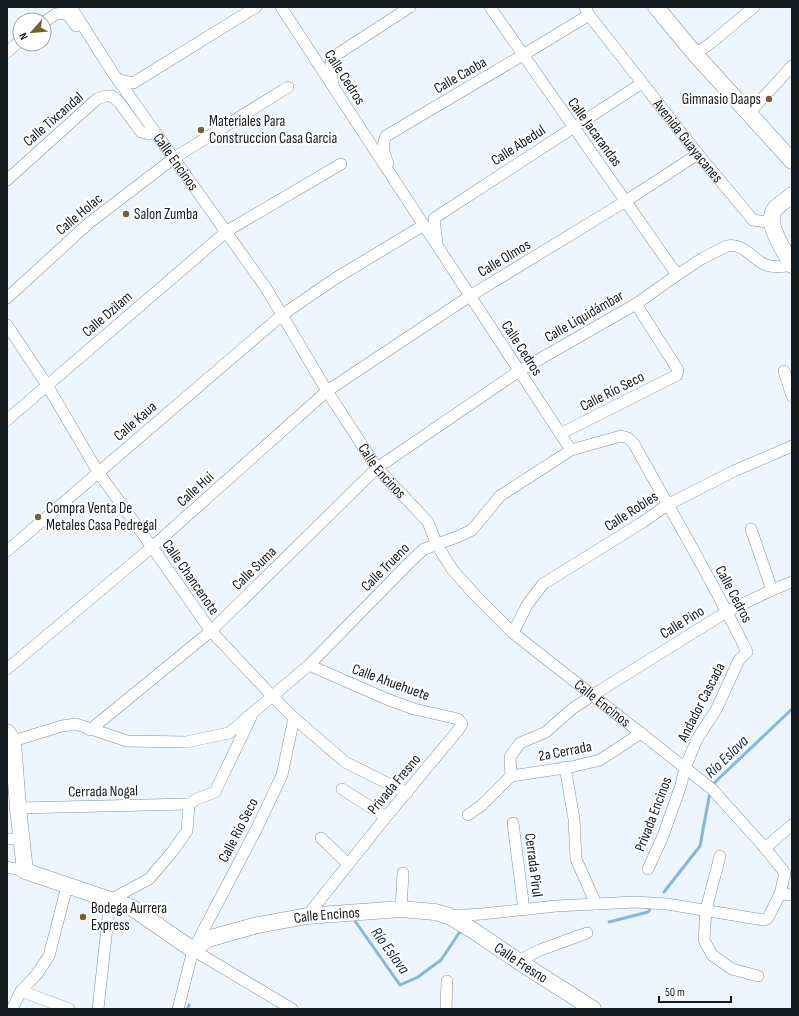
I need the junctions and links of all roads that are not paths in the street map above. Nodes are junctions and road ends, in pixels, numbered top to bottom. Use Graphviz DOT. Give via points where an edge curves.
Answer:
graph roads {
  1 [pos="71,7"];
  2 [pos="256,7"];
  3 [pos="410,7"];
  4 [pos="490,7"];
  5 [pos="656,7"];
  6 [pos="754,7"];
  7 [pos="280,8"];
  8 [pos="60,10"];
  9 [pos="587,11"];
  10 [pos="52,17"];
  11 [pos="99,50"];
  12 [pos="695,54"];
  13 [pos="523,55"];
  14 [pos="792,66"];
  15 [pos="118,80"];
  16 [pos="642,83"];
  17 [pos="288,87"];
  18 [pos="335,89"];
  19 [pos="749,113"];
  20 [pos="573,127"];
  21 [pos="155,132"];
  22 [pos="698,154"];
  23 [pos="174,158"];
  24 [pos="792,161"];
  25 [pos="341,164"];
  26 [pos="394,179"];
  27 [pos="7,180"];
  28 [pos="792,195"];
  29 [pos="626,201"];
  30 [pos="772,223"];
  31 [pos="424,225"];
  32 [pos="227,231"];
  33 [pos="437,245"];
  34 [pos="792,265"];
  35 [pos="677,275"];
  36 [pos="470,296"];
  37 [pos="7,298"];
  38 [pos="636,304"];
  39 [pos="282,315"];
  40 [pos="7,325"];
  41 [pos="519,371"];
  42 [pos="784,371"];
  43 [pos="47,386"];
  44 [pos="327,391"];
  45 [pos="792,396"];
  46 [pos="7,420"];
  47 [pos="560,434"];
  48 [pos="792,446"];
  49 [pos="571,450"];
  50 [pos="378,468"];
  51 [pos="98,472"];
  52 [pos="667,505"];
  53 [pos="751,529"];
  54 [pos="437,545"];
  55 [pos="152,547"];
  56 [pos="7,550"];
  57 [pos="792,582"];
  58 [pos="772,590"];
  59 [pos="728,611"];
  60 [pos="211,631"];
  61 [pos="513,633"];
  62 [pos="748,652"];
  63 [pos="310,666"];
  64 [pos="7,668"];
  65 [pos="593,695"];
  66 [pos="272,696"];
  67 [pos="252,714"];
  68 [pos="294,718"];
  69 [pos="462,724"];
  70 [pos="90,730"];
  71 [pos="641,733"];
  72 [pos="10,736"];
  73 [pos="565,767"];
  74 [pos="685,768"];
  75 [pos="511,776"];
  76 [pos="11,782"];
  77 [pos="342,789"];
  78 [pos="407,792"];
  79 [pos="189,804"];
  80 [pos="18,808"];
  81 [pos="468,815"];
  82 [pos="386,817"];
  83 [pos="514,823"];
  84 [pos="792,825"];
  85 [pos="321,838"];
  86 [pos="14,839"];
  87 [pos="766,848"];
  88 [pos="720,856"];
  89 [pos="348,864"];
  90 [pos="7,867"];
  91 [pos="648,869"];
  92 [pos="25,871"];
  93 [pos="789,872"];
  94 [pos="403,873"];
  95 [pos="67,886"];
  96 [pos="780,894"];
  97 [pos="792,894"];
  98 [pos="110,900"];
  99 [pos="596,904"];
  100 [pos="400,909"];
  101 [pos="524,910"];
  102 [pos="706,910"];
  103 [pos="307,916"];
  104 [pos="449,916"];
  105 [pos="587,933"];
  106 [pos="193,950"];
  107 [pos="518,961"];
  108 [pos="758,976"];
  109 [pos="447,981"];
  110 [pos="22,991"];
  111 [pos="11,1003"];
  112 [pos="69,1009"];
  113 [pos="98,1009"];
  114 [pos="178,1009"];
  115 [pos="292,1009"];
  116 [pos="446,1009"];
  117 [pos="593,1009"];
  1 -- 11 [label="street, Calle Encinos"];
  2 -- 15 [label="street" via="133,83"];
  3 -- 18 [label="street" via="333,57 330,71"];
  4 -- 13 [label="street, Calle Jacarandas"];
  5 -- 12 [label="street"];
  6 -- 12 [label="street"];
  7 -- 18 [label="street, Calle Cedros"];
  8 -- 10 [label="street"];
  8 -- 11 [label="street" via="69,16 91,47"];
  9 -- 13 [label="street, Calle Caoba"];
  9 -- 16 [label="street, Avenida Guayacanes"];
  11 -- 15 [label="street, Calle Encinos"];
  12 -- 19 [label="street"];
  13 -- 20 [label="street, Calle Jacarandas"];
  13 -- 26 [label="street, Calle Caoba" via="386,136 383,150"];
  14 -- 19 [label="street"];
  15 -- 21 [label="street, Calle Encinos"];
  16 -- 20 [label="street, Calle Abedul"];
  16 -- 22 [label="street, Avenida Guayacanes"];
  17 -- 23 [label="street, Calle Holac"];
  18 -- 26 [label="street, Calle Cedros"];
  19 -- 24 [label="street"];
  20 -- 29 [label="street, Calle Jacarandas"];
  20 -- 33 [label="street, Calle Abedul" via="436,217 434,219"];
  21 -- 23 [label="street, Calle Encinos"];
  21 -- 27 [label="street, Calle Tixcandal" via="141,132 119,102 112,96 105,96 97,99"];
  22 -- 29 [label="street, Calle Olmos"];
  22 -- 30 [label="street, Avenida Guayacanes" via="754,220"];
  23 -- 32 [label="street, Calle Encinos"];
  23 -- 37 [label="street, Calle Holac" via="89,223"];
  25 -- 32 [label="street"];
  26 -- 31 [label="street, Calle Cedros"];
  28 -- 30 [label="street" via="775,209"];
  29 -- 35 [label="street, Calle Jacarandas"];
  29 -- 36 [label="street, Calle Olmos"];
  30 -- 34 [label="street"];
  31 -- 33 [label="street, Calle Cedros"];
  31 -- 39 [label="street" via="336,278"];
  32 -- 39 [label="street, Calle Encinos"];
  32 -- 43 [label="street, Calle Dzilam"];
  33 -- 36 [label="street, Calle Cedros"];
  34 -- 35 [label="street, Calle Liquidámbar" via="765,265 743,249 732,245 718,250"];
  35 -- 38 [label="street, Calle Liquidámbar"];
  36 -- 41 [label="street, Calle Cedros"];
  36 -- 44 [label="street, Calle Olmos"];
  38 -- 41 [label="street, Calle Liquidámbar"];
  38 -- 47 [label="street, Calle Río Seco" via="678,370 677,375"];
  39 -- 44 [label="street, Calle Encinos"];
  39 -- 51 [label="street, Calle Kaua"];
  40 -- 43 [label="street, Calle Chancenote"];
  41 -- 47 [label="street, Calle Cedros"];
  41 -- 50 [label="street, Calle Liquidámbar"];
  42 -- 45 [label="street"];
  43 -- 46 [label="street, Calle Dzilam"];
  43 -- 51 [label="street, Calle Chancenote"];
  44 -- 50 [label="street, Calle Encinos"];
  44 -- 55 [label="street, Calle Hui"];
  47 -- 49 [label="street, Calle Cedros"];
  48 -- 52 [label="street, Calle Robles" via="734,471"];
  49 -- 52 [label="street, Calle Cedros" via="621,436 628,438 634,444"];
  49 -- 54 [label="street, Calle Trueno" via="500,496 472,530"];
  50 -- 54 [label="street, Calle Encinos" via="428,522"];
  50 -- 60 [label="street, Calle Suma"];
  51 -- 55 [label="street, Calle Chancenote"];
  51 -- 56 [label="street, Calle Kaua"];
  52 -- 59 [label="street, Calle Cedros"];
  52 -- 61 [label="street, Calle Robles" via="542,584 527,604"];
  53 -- 58 [label="street"];
  54 -- 61 [label="street, Calle Encinos" via="460,579"];
  54 -- 63 [label="street, Calle Trueno" via="424,549 411,561"];
  55 -- 60 [label="street, Calle Chancenote"];
  55 -- 64 [label="street, Calle Hui"];
  57 -- 58 [label="street, Calle Pino"];
  58 -- 59 [label="street, Calle Pino"];
  59 -- 62 [label="street, Calle Cedros"];
  59 -- 65 [label="street, Calle Pino"];
  60 -- 66 [label="street, Calle Chancenote"];
  60 -- 70 [label="street, Calle Suma"];
  61 -- 65 [label="street, Calle Encinos"];
  62 -- 74 [label="street, Andador Cascada" via="739,660 716,710 697,739"];
  63 -- 66 [label="street, Calle Trueno"];
  63 -- 69 [label="street, Calle Ahuehuete" via="389,700 414,709 458,719"];
  65 -- 71 [label="street, Calle Encinos"];
  65 -- 75 [label="street, Calle Pino" via="546,732 520,743 510,757"];
  66 -- 67 [label="street, Calle Trueno"];
  66 -- 68 [label="street, Calle Chancenote"];
  67 -- 70 [label="street, Calle Trueno" via="229,733 186,742 127,741"];
  67 -- 79 [label="street" via="215,792"];
  68 -- 78 [label="street, Calle Chancenote" via="345,762"];
  68 -- 106 [label="street, Calle Río Seco" via="282,775"];
  69 -- 78 [label="street, Privada Fresno"];
  70 -- 72 [label="street, Calle Trueno" via="76,724"];
  71 -- 73 [label="street, 2a Cerrada" via="600,760"];
  71 -- 74 [label="street, Calle Encinos"];
  72 -- 76 [label="street"];
  73 -- 75 [label="street, 2a Cerrada"];
  73 -- 99 [label="street" via="574,819 576,859"];
  74 -- 87 [label="street, Calle Encinos" via="710,787"];
  74 -- 91 [label="street, Privada Encinos" via="663,836"];
  75 -- 81 [label="street" via="482,806"];
  76 -- 80 [label="street"];
  77 -- 82 [label="street"];
  78 -- 82 [label="street, Privada Fresno"];
  79 -- 80 [label="street, Cerrada Nogal"];
  79 -- 98 [label="street" via="186,831 172,852 149,879"];
  80 -- 86 [label="street"];
  82 -- 89 [label="street, Privada Fresno"];
  83 -- 101 [label="street, Cerrada Pirul"];
  84 -- 87 [label="street"];
  85 -- 89 [label="street"];
  86 -- 92 [label="street"];
  87 -- 93 [label="street, Calle Encinos"];
  88 -- 102 [label="street"];
  89 -- 103 [label="street, Privada Fresno"];
  90 -- 92 [label="street"];
  92 -- 95 [label="street"];
  93 -- 96 [label="street, Calle Encinos"];
  94 -- 100 [label="street"];
  95 -- 98 [label="street"];
  95 -- 110 [label="street" via="49,956"];
  96 -- 97 [label="street"];
  96 -- 102 [label="street, Calle Encinos" via="769,916 764,920"];
  98 -- 106 [label="street" via="130,907"];
  98 -- 113 [label="street"];
  99 -- 101 [label="street, Calle Encinos"];
  99 -- 102 [label="street, Calle Encinos" via="635,902"];
  100 -- 103 [label="street, Calle Encinos"];
  100 -- 104 [label="street, Calle Encinos"];
  101 -- 104 [label="street, Calle Encinos"];
  102 -- 108 [label="street" via="704,940 712,954 732,969"];
  103 -- 106 [label="street, Calle Encinos" via="258,925 208,939"];
  104 -- 107 [label="street, Calle Fresno"];
  105 -- 107 [label="street"];
  106 -- 114 [label="street, Calle Río Seco"];
  106 -- 115 [label="street"];
  107 -- 117 [label="street, Calle Fresno"];
  109 -- 116 [label="street"];
  110 -- 111 [label="street"];
  110 -- 112 [label="street"];
}
